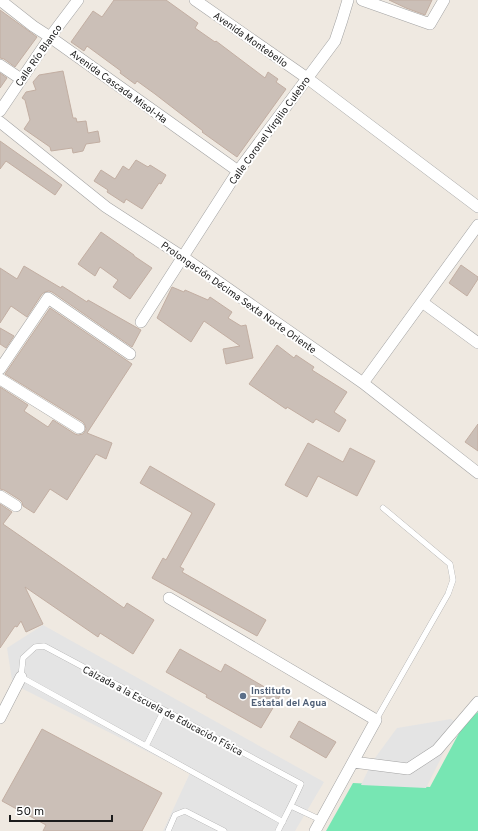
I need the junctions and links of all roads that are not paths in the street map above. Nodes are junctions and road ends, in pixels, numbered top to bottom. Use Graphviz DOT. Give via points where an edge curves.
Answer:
graph roads {
  1 [pos="0,0"];
  2 [pos="78,0"];
  3 [pos="195,0"];
  4 [pos="348,0"];
  5 [pos="362,0"];
  6 [pos="444,0"];
  7 [pos="50,37"];
  8 [pos="0,65"];
  9 [pos="307,78"];
  10 [pos="21,79"];
  11 [pos="0,111"];
  12 [pos="0,122"];
  13 [pos="238,171"];
  14 [pos="478,207"];
  15 [pos="478,225"];
  16 [pos="183,257"];
  17 [pos="422,302"];
  18 [pos="140,322"];
  19 [pos="478,343"];
  20 [pos="130,354"];
  21 [pos="0,369"];
  22 [pos="0,379"];
  23 [pos="362,384"];
  24 [pos="79,428"];
  25 [pos="478,473"];
  26 [pos="0,496"];
  27 [pos="16,506"];
  28 [pos="383,508"];
  29 [pos="169,598"];
  30 [pos="21,677"];
  31 [pos="478,702"];
  32 [pos="164,710"];
  33 [pos="0,718"];
  34 [pos="376,720"];
  35 [pos="146,746"];
  36 [pos="353,762"];
  37 [pos="291,806"];
  38 [pos="321,820"];
  39 [pos="283,822"];
  40 [pos="168,831"];
  41 [pos="224,831"];
  42 [pos="278,831"];
  43 [pos="315,831"];
  1 -- 7 [label="street, Avenida Cascada Misol-Ha"];
  2 -- 7 [label="street, Calle Río Blanco"];
  3 -- 9 [label="street, Avenida Montebello"];
  4 -- 9 [label="street, Calle Coronel Virgilio Culebro" via="335,41"];
  5 -- 6 [label="street" via="430,24"];
  7 -- 10 [label="street, Calle Río Blanco"];
  7 -- 13 [label="street, Avenida Cascada Misol-Ha"];
  8 -- 10 [label="street"];
  9 -- 13 [label="street, Calle Coronel Virgilio Culebro"];
  9 -- 14 [label="street, Avenida Montebello"];
  10 -- 11 [label="street, Calle Río Blanco"];
  12 -- 16 [label="street, Prolongación Décima Sexta Norte Oriente" via="106,208"];
  13 -- 16 [label="street, Calle Coronel Virgilio Culebro"];
  15 -- 17 [label="street"];
  16 -- 18 [label="street, Calle Coronel Virgilio Culebro"];
  16 -- 23 [label="street, Prolongación Décima Sexta Norte Oriente"];
  17 -- 19 [label="street"];
  17 -- 23 [label="street"];
  20 -- 21 [label="street" via="48,298"];
  22 -- 24 [label="street"];
  23 -- 25 [label="street, Prolongación Décima Sexta Norte Oriente"];
  26 -- 27 [label="street"];
  28 -- 34 [label="lane" via="450,564 453,580 448,594"];
  29 -- 34 [label="street"];
  30 -- 32 [label="lane, Calzada a la Escuela de Educación Física" via="23,658 35,647 44,646"];
  30 -- 33 [label="street, Calzada a la Escuela de Educación Física"];
  30 -- 35 [label="lane"];
  31 -- 36 [label="street" via="437,750 408,769"];
  32 -- 35 [label="lane"];
  32 -- 37 [label="lane, Calzada a la Escuela de Educación Física" via="300,784"];
  34 -- 36 [label="street"];
  35 -- 39 [label="lane"];
  36 -- 38 [label="street"];
  37 -- 38 [label="lane"];
  37 -- 39 [label="lane, Calzada a la Escuela de Educación Física"];
  38 -- 43 [label="street"];
  39 -- 42 [label="lane, Calzada a la Escuela de Educación Física"];
  40 -- 41 [label="lane" via="175,815 185,811"];
}
